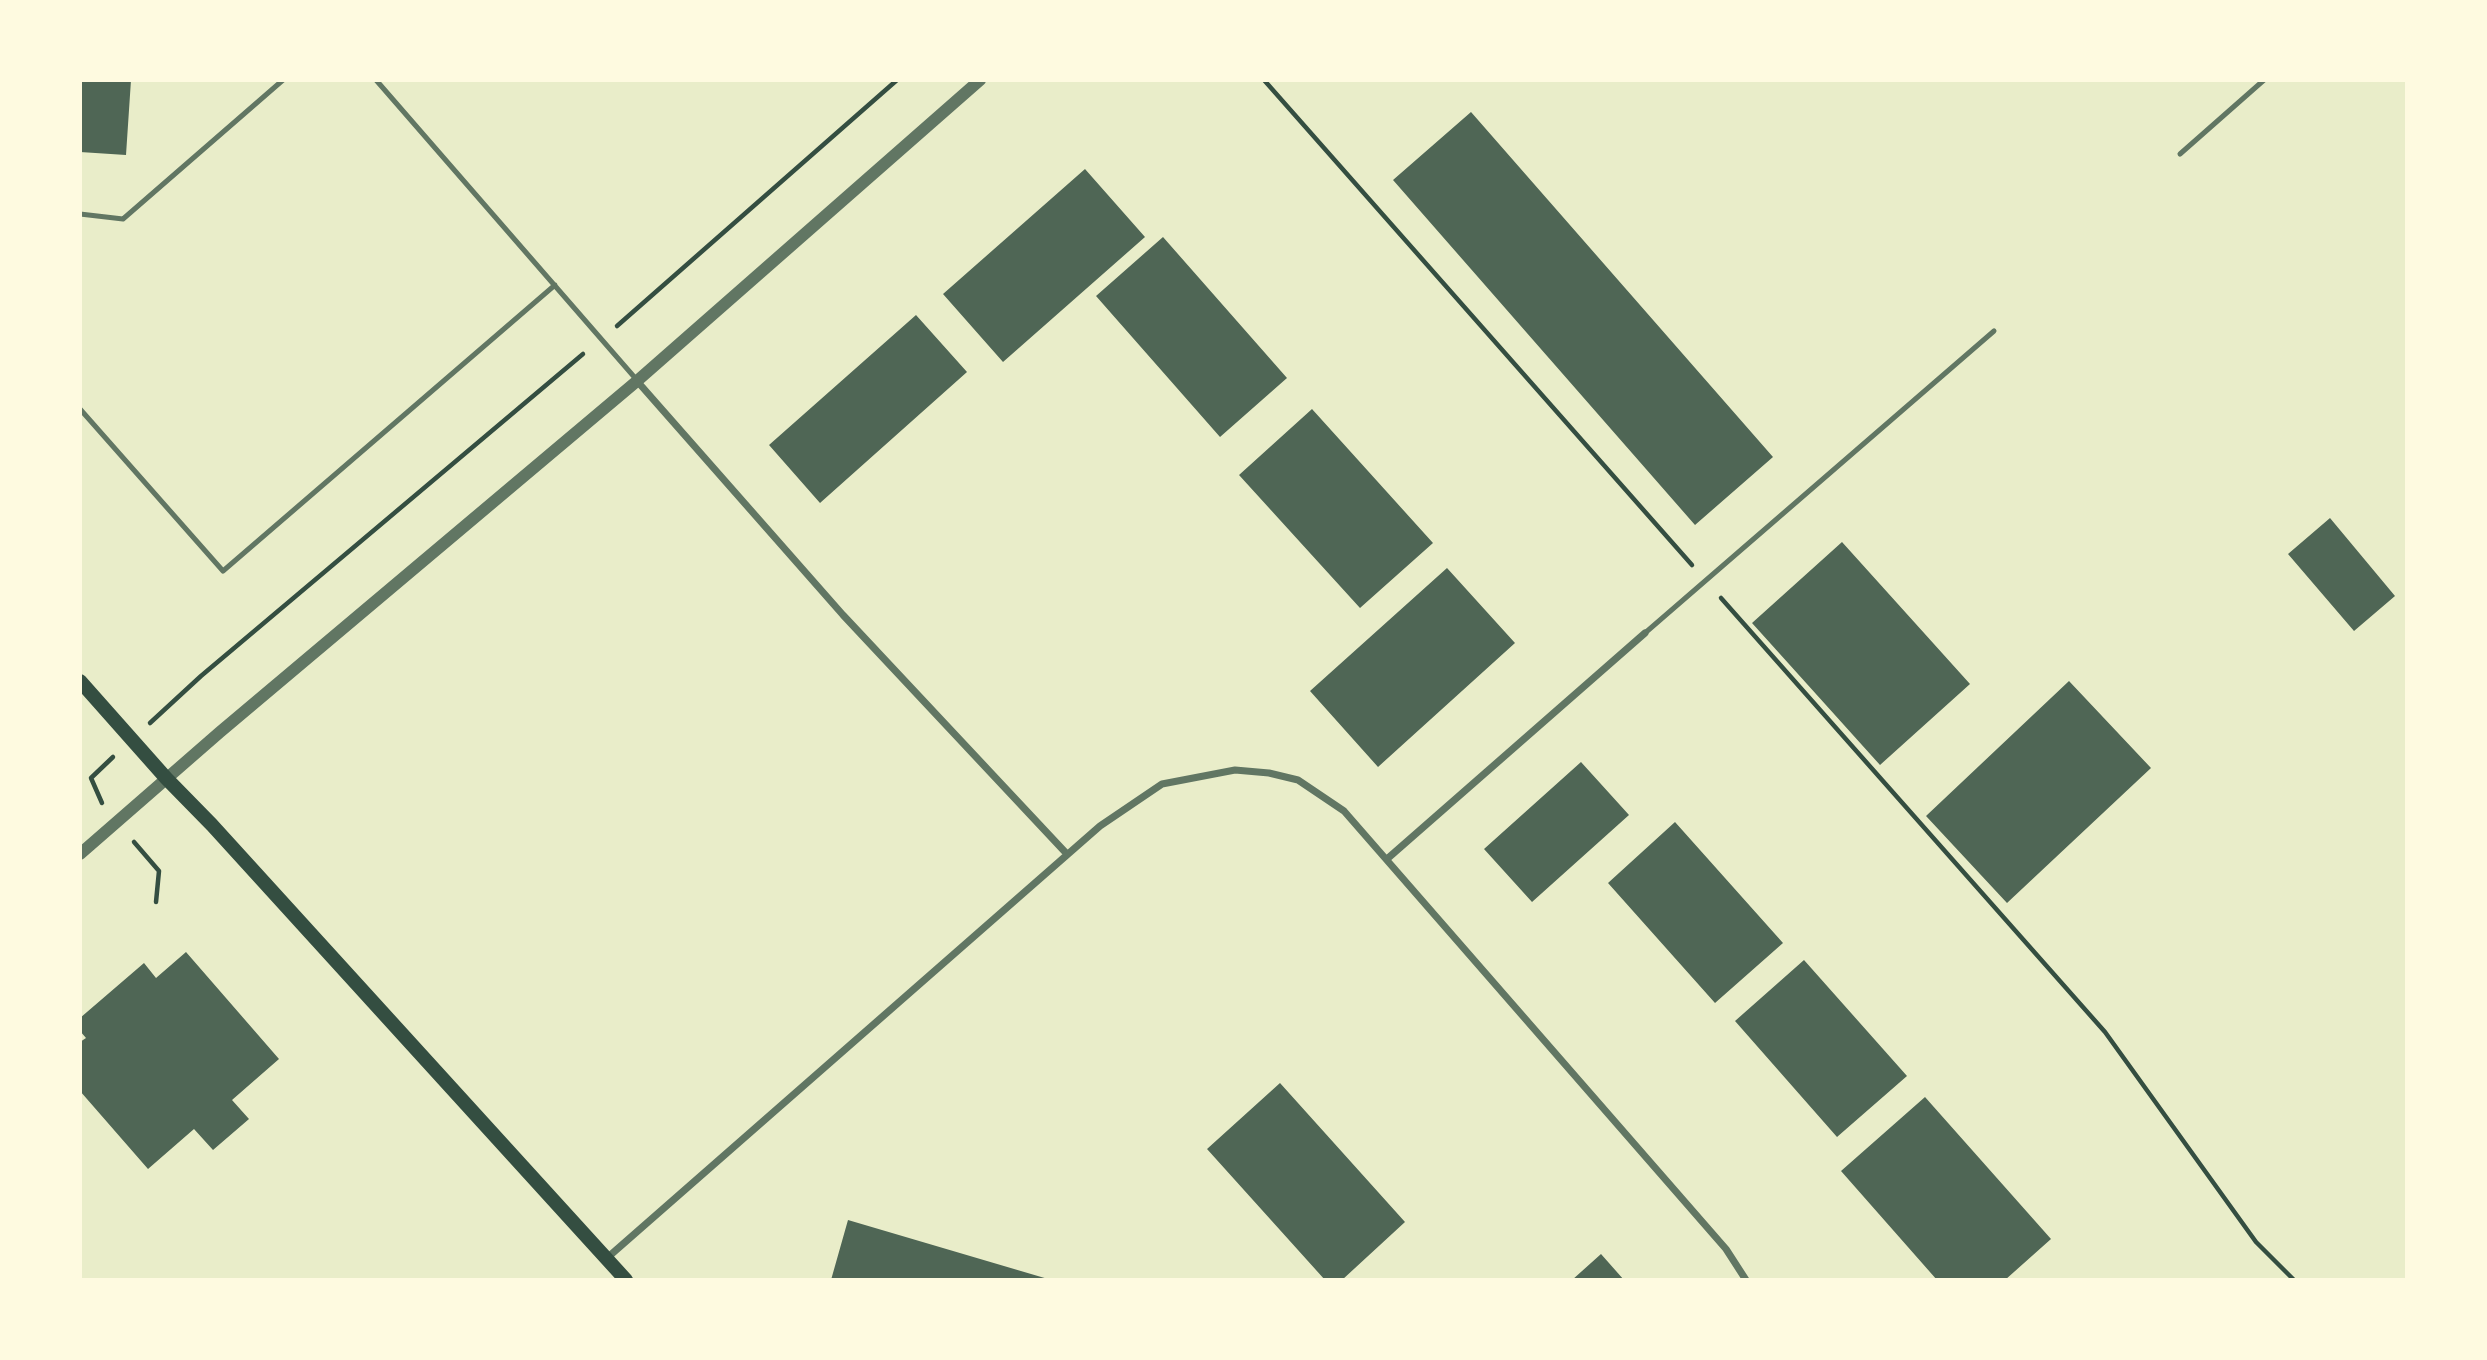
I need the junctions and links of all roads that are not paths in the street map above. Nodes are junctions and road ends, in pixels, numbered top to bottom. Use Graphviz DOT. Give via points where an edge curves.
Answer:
graph roads {
  1 [pos="283,80"];
  2 [pos="376,80"];
  3 [pos="979,80"];
  4 [pos="2264,80"];
  5 [pos="2180,154"];
  6 [pos="80,214"];
  7 [pos="555,285"];
  8 [pos="1994,331"];
  9 [pos="637,381"];
  10 [pos="80,409"];
  11 [pos="1645,633"];
  12 [pos="80,681"];
  13 [pos="166,778"];
  14 [pos="1066,853"];
  15 [pos="80,854"];
  16 [pos="1387,859"];
  17 [pos="607,1258"];
  18 [pos="626,1279"];
  19 [pos="1746,1279"];
  1 -- 6 [label="lane" via="124,219"];
  2 -- 7 [label="lane"];
  3 -- 9 [label="street"];
  4 -- 5 [label="lane"];
  7 -- 9 [label="lane"];
  7 -- 10 [label="lane" via="223,571"];
  8 -- 11 [label="lane"];
  9 -- 13 [label="street"];
  9 -- 14 [label="street" via="843,615"];
  11 -- 16 [label="street"];
  12 -- 13 [label="main road"];
  13 -- 15 [label="street"];
  13 -- 17 [label="main road"];
  14 -- 16 [label="street" via="1162,784 1235,770 1298,780 1322,793"];
  14 -- 17 [label="street"];
  16 -- 19 [label="street" via="1726,1249"];
  17 -- 18 [label="main road"];
}
